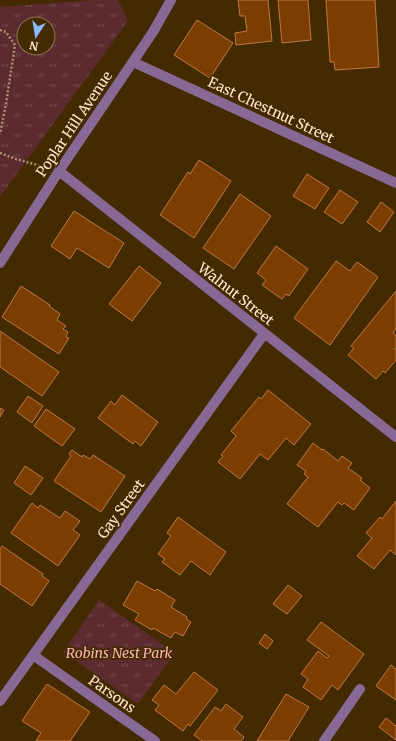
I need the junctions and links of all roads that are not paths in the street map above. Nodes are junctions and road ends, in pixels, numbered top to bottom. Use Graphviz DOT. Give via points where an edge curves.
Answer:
graph roads {
  1 [pos="171,0"];
  2 [pos="133,62"];
  3 [pos="59,171"];
  4 [pos="396,183"];
  5 [pos="0,263"];
  6 [pos="264,334"];
  7 [pos="396,437"];
  8 [pos="32,655"];
  9 [pos="360,690"];
  10 [pos="0,701"];
  11 [pos="155,741"];
  12 [pos="324,741"];
  1 -- 2 [label="street, Poplar Hill Avenue"];
  2 -- 3 [label="street, Poplar Hill Avenue"];
  2 -- 4 [label="street, East Chestnut Street"];
  3 -- 5 [label="street, Poplar Hill Avenue"];
  3 -- 6 [label="street, Walnut Street"];
  6 -- 7 [label="street, Walnut Street"];
  6 -- 8 [label="street, Gay Street"];
  8 -- 10 [label="street, Gay Street"];
  8 -- 11 [label="street, Parsons"];
  9 -- 12 [label="street"];
}
